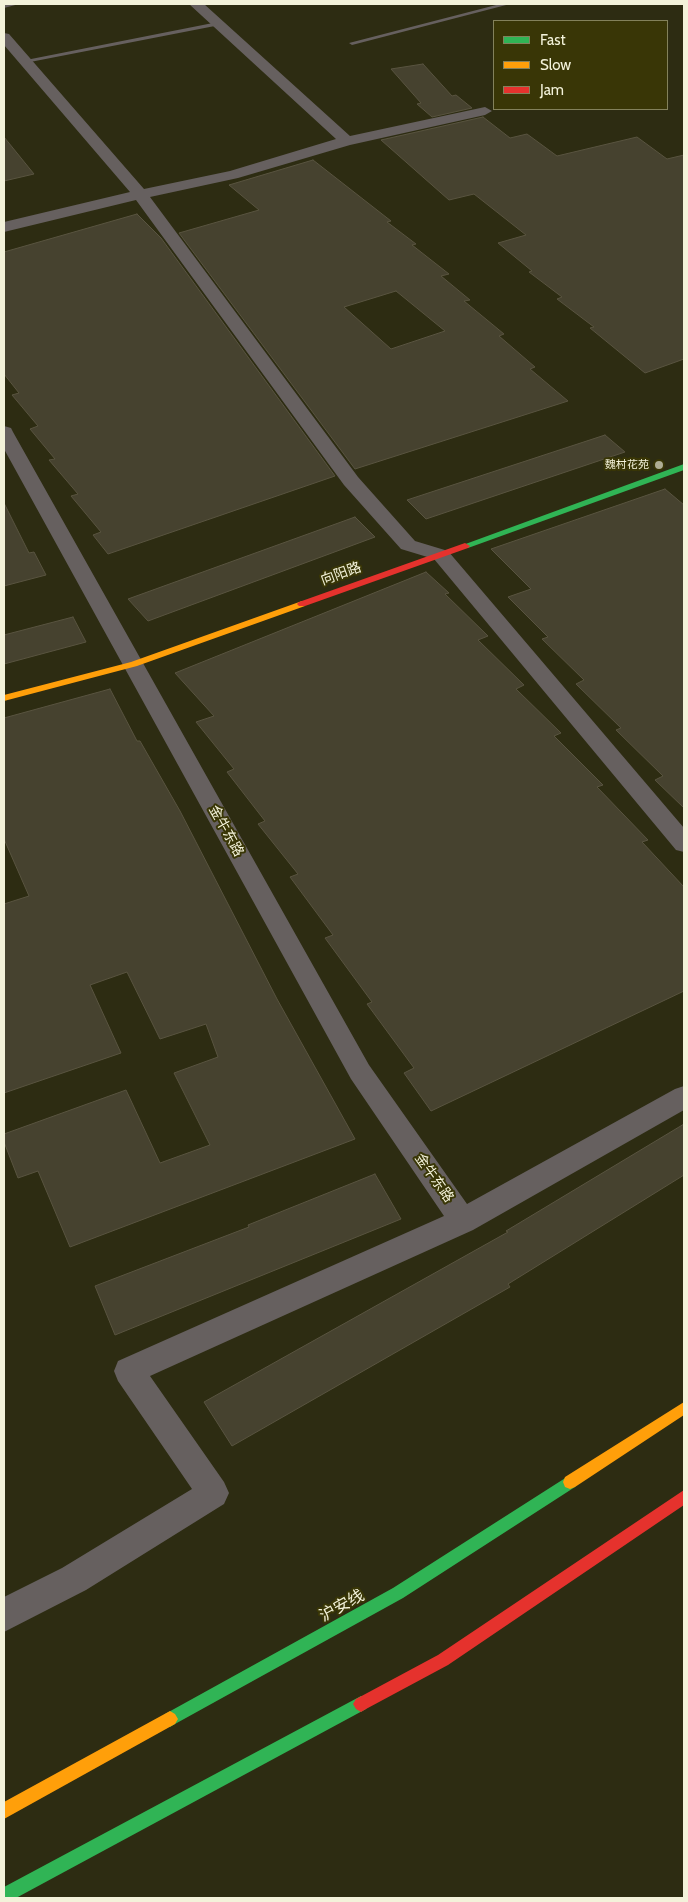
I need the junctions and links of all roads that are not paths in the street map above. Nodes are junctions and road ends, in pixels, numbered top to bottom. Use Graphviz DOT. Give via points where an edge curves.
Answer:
graph roads {
  1 [pos="16,4"];
  2 [pos="196,4"];
  3 [pos="507,4"];
  4 [pos="4,6"];
  5 [pos="218,24"];
  6 [pos="4,37"];
  7 [pos="352,43"];
  8 [pos="24,61"];
  9 [pos="485,111"];
  10 [pos="347,141"];
  11 [pos="140,194"];
  12 [pos="4,227"];
  13 [pos="4,432"];
  14 [pos="684,467"];
  15 [pos="441,555"];
  16 [pos="134,664"];
  17 [pos="4,698"];
  18 [pos="684,844"];
  19 [pos="684,1097"];
  20 [pos="464,1221"];
  21 [pos="684,1408"];
  22 [pos="684,1497"];
  23 [pos="4,1615"];
  24 [pos="4,1811"];
  25 [pos="4,1896"];
  1 -- 4 [label="lane"];
  2 -- 5 [label="street"];
  3 -- 7 [label="lane"];
  5 -- 8 [label="lane"];
  5 -- 10 [label="street"];
  6 -- 8 [label="street"];
  8 -- 11 [label="street"];
  9 -- 10 [label="street"];
  10 -- 11 [label="street" via="233,175"];
  11 -- 12 [label="street"];
  11 -- 15 [label="street" via="351,481 408,545"];
  13 -- 16 [label="street, 金牛东路"];
  14 -- 15 [label="main road, 向阳路"];
  15 -- 16 [label="main road, 向阳路"];
  15 -- 18 [label="street"];
  16 -- 17 [label="main road, 向阳路"];
  16 -- 20 [label="street, 金牛东路" via="360,1072"];
  19 -- 20 [label="street"];
  20 -- 23 [label="street" via="129,1371 213,1493 74,1579"];
  21 -- 24 [label="main road, 沪安线" via="398,1593"];
  22 -- 25 [label="main road" via="443,1660"];
}
